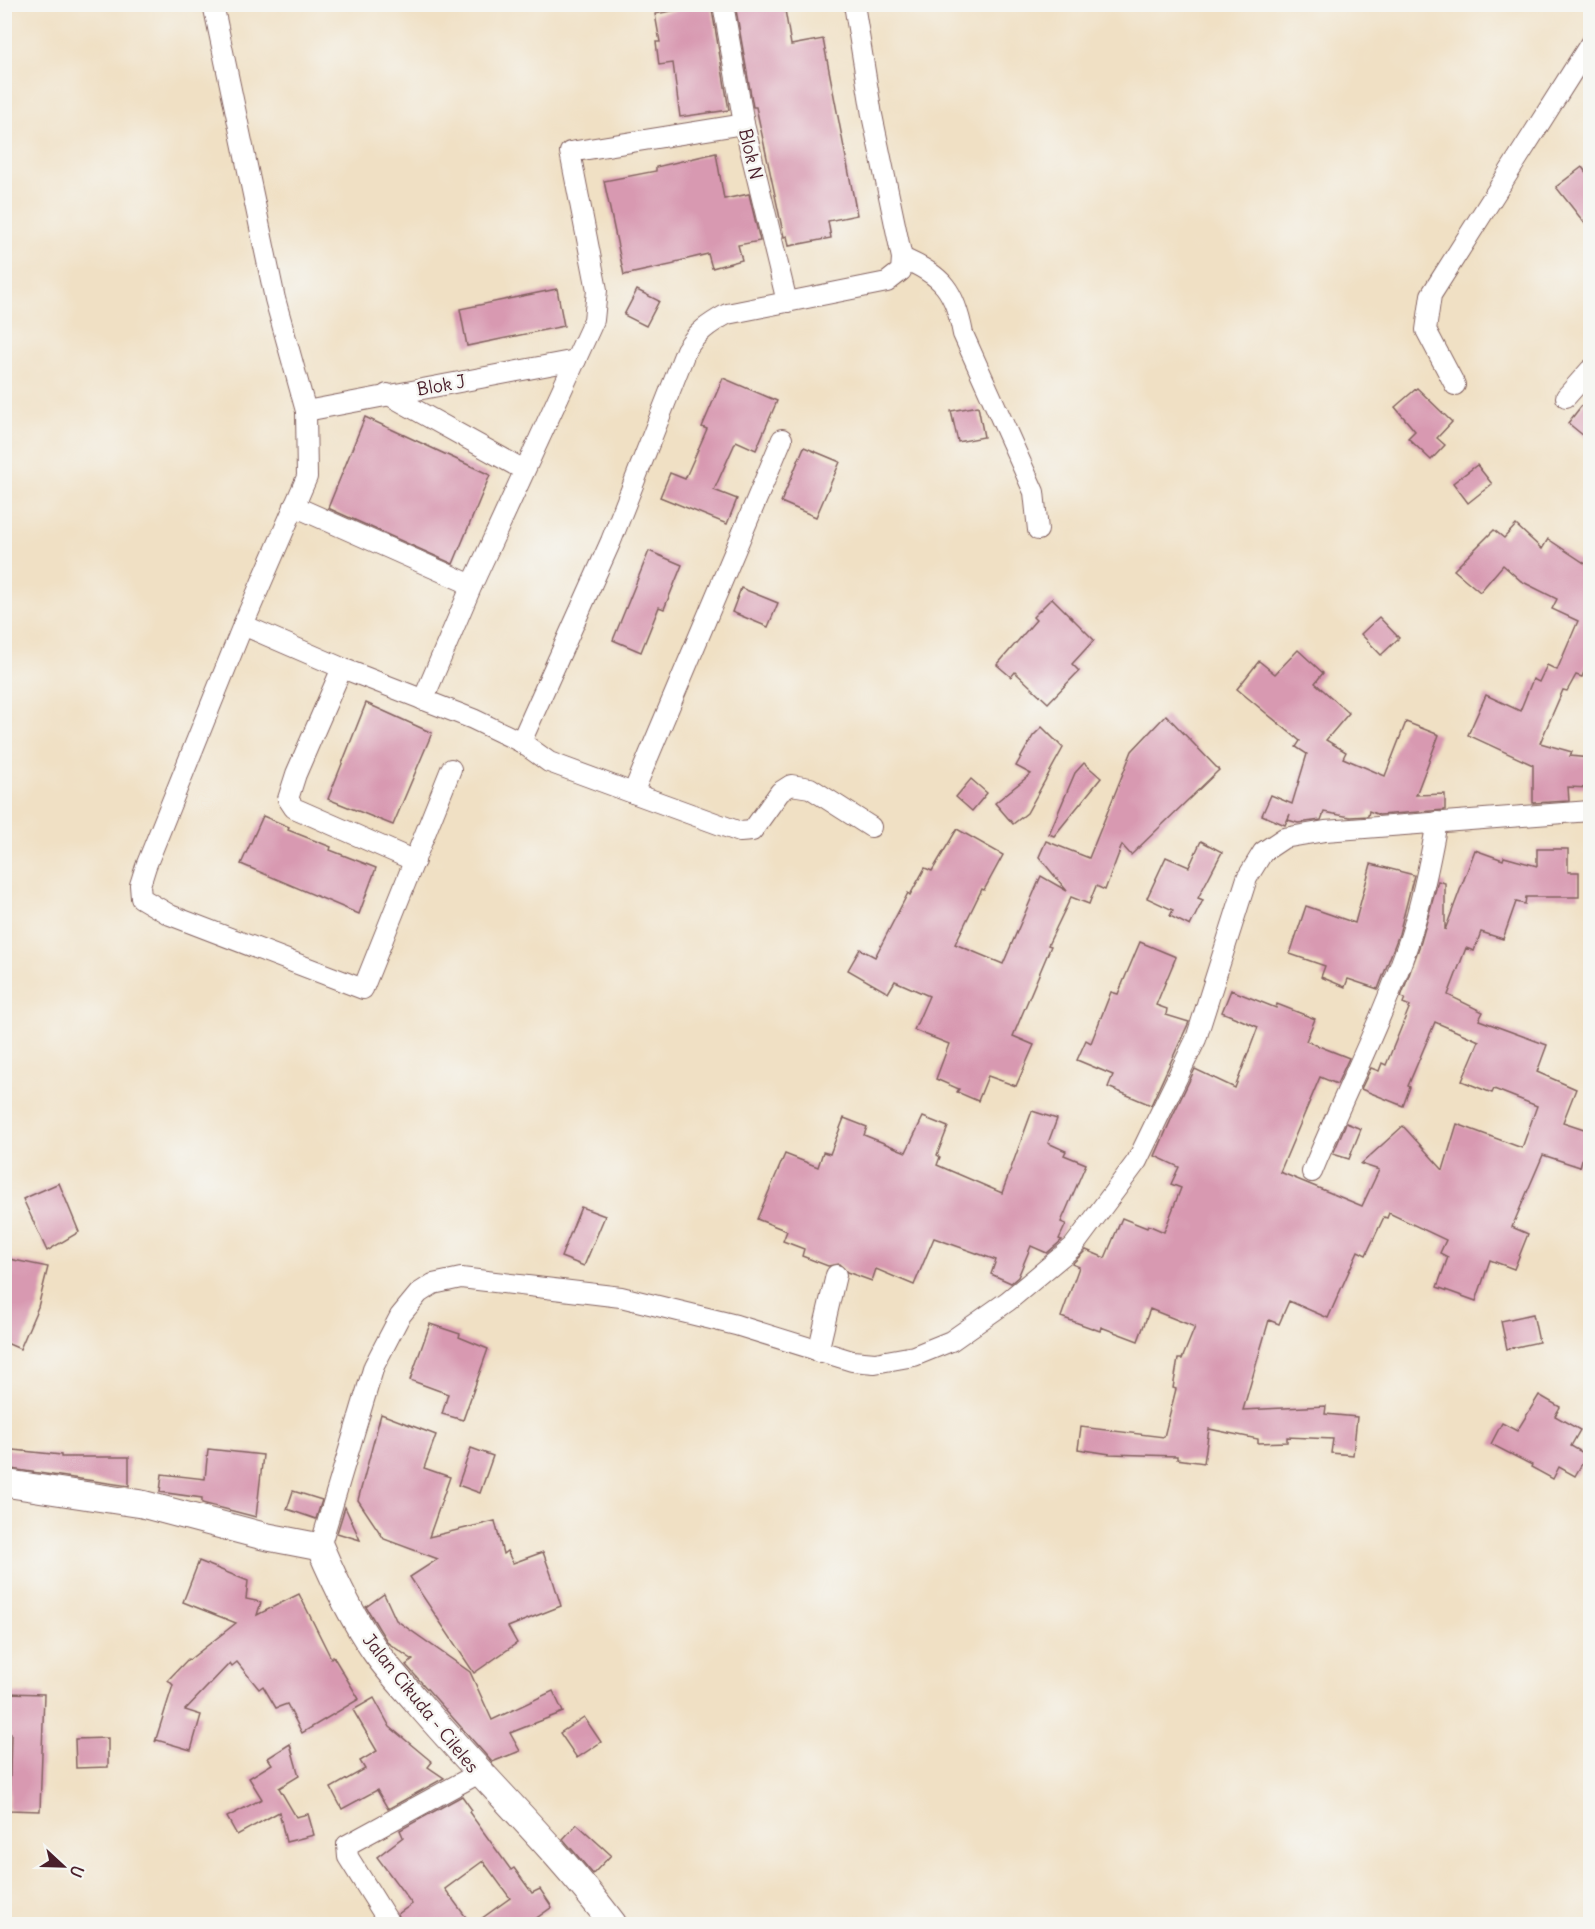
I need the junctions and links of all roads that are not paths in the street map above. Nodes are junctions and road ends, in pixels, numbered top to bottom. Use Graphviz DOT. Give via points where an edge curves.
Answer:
graph roads {
  1 [pos="213,4"];
  2 [pos="723,4"];
  3 [pos="854,4"];
  4 [pos="1590,44"];
  5 [pos="744,124"];
  6 [pos="902,258"];
  7 [pos="787,302"];
  8 [pos="576,360"];
  9 [pos="1589,374"];
  10 [pos="1455,385"];
  11 [pos="387,394"];
  12 [pos="1566,397"];
  13 [pos="306,411"];
  14 [pos="782,439"];
  15 [pos="524,470"];
  16 [pos="294,506"];
  17 [pos="1038,530"];
  18 [pos="472,585"];
  19 [pos="243,625"];
  20 [pos="342,668"];
  21 [pos="423,700"];
  22 [pos="521,742"];
  23 [pos="451,770"];
  24 [pos="633,793"];
  25 [pos="1590,811"];
  26 [pos="1437,822"];
  27 [pos="871,827"];
  28 [pos="415,861"];
  29 [pos="1312,1172"];
  30 [pos="836,1275"];
  31 [pos="818,1352"];
  32 [pos="4,1483"];
  33 [pos="320,1547"];
  34 [pos="479,1773"];
  35 [pos="390,1924"];
  36 [pos="613,1924"];
  1 -- 13 [label="street" via="275,299"];
  2 -- 5 [label="street, Blok N"];
  3 -- 6 [label="street"];
  4 -- 10 [label="street" via="1431,295 1426,330"];
  5 -- 7 [label="street, Blok N"];
  5 -- 8 [label="street" via="570,152 597,290 594,320"];
  6 -- 7 [label="street" via="901,271 887,282"];
  6 -- 17 [label="street" via="929,269 948,289 963,334 1034,492"];
  7 -- 22 [label="street" via="727,315 705,326 686,350 611,542"];
  8 -- 11 [label="street, Blok J"];
  8 -- 15 [label="street"];
  9 -- 12 [label="street"];
  11 -- 13 [label="street, Blok J"];
  11 -- 15 [label="street"];
  13 -- 16 [label="street" via="307,477"];
  14 -- 24 [label="street"];
  15 -- 18 [label="street"];
  16 -- 18 [label="street"];
  16 -- 19 [label="street"];
  18 -- 21 [label="street"];
  19 -- 20 [label="street"];
  19 -- 28 [label="street" via="146,866 141,898 170,915 363,989"];
  20 -- 21 [label="street"];
  20 -- 28 [label="street" via="288,799 301,812"];
  21 -- 22 [label="street"];
  22 -- 24 [label="street" via="549,762"];
  23 -- 28 [label="street"];
  24 -- 27 [label="street" via="740,832 752,831 780,792 791,785 810,788"];
  25 -- 26 [label="street"];
  26 -- 29 [label="street" via="1410,938 1358,1071"];
  26 -- 31 [label="street" via="1294,836 1263,852 1248,878 1196,1039 1173,1087 1137,1161 1073,1247 1008,1301 951,1341 914,1356 875,1363"];
  30 -- 31 [label="street"];
  31 -- 33 [label="street" via="736,1325 621,1297 460,1278 433,1284 419,1293 400,1316 374,1366"];
  32 -- 33 [label="street" via="142,1504"];
  33 -- 34 [label="street, Jalan Cikuda - Cileles" via="344,1602 374,1649"];
  34 -- 35 [label="street" via="347,1845 348,1857"];
  34 -- 36 [label="street, Jalan Cikuda - Cileles" via="592,1895"];
}
